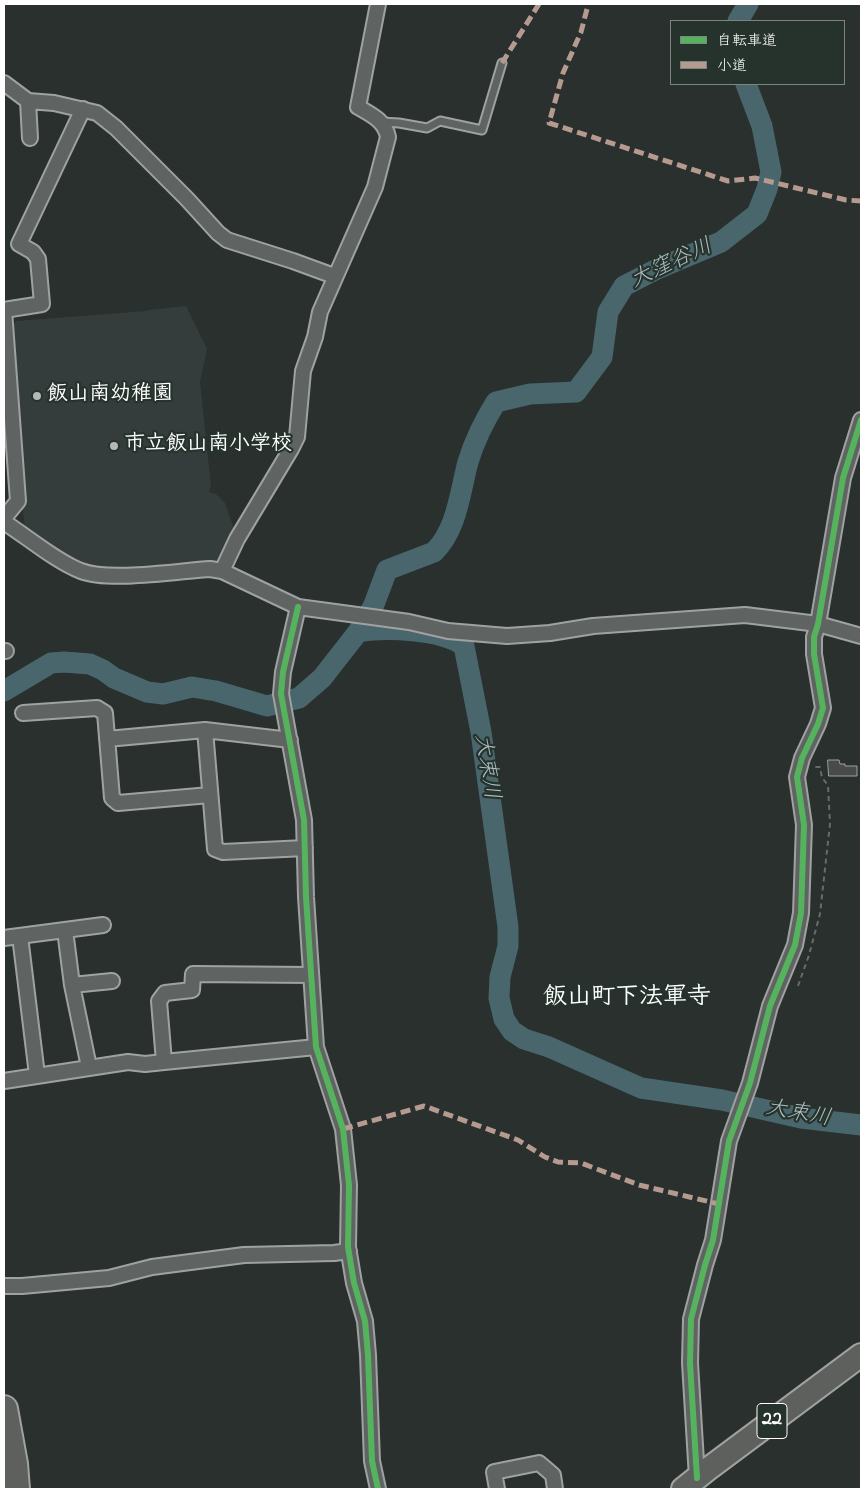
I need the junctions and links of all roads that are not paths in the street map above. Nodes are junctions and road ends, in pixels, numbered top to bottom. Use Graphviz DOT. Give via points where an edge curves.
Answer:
graph roads {
  1 [pos="378,4"];
  2 [pos="502,63"];
  3 [pos="4,83"];
  4 [pos="28,101"];
  5 [pos="83,109"];
  6 [pos="381,122"];
  7 [pos="30,138"];
  8 [pos="334,276"];
  9 [pos="861,420"];
  10 [pos="4,518"];
  11 [pos="4,522"];
  12 [pos="222,572"];
  13 [pos="298,607"];
  14 [pos="818,624"];
  15 [pos="861,636"];
  16 [pos="24,713"];
  17 [pos="205,730"];
  18 [pos="107,740"];
  19 [pos="290,740"];
  20 [pos="210,795"];
  21 [pos="305,848"];
  22 [pos="103,925"];
  23 [pos="65,930"];
  24 [pos="20,936"];
  25 [pos="4,938"];
  26 [pos="311,975"];
  27 [pos="112,981"];
  28 [pos="72,985"];
  29 [pos="316,1047"];
  30 [pos="164,1062"];
  31 [pos="88,1067"];
  32 [pos="38,1075"];
  33 [pos="4,1081"];
  34 [pos="349,1251"];
  35 [pos="4,1286"];
  36 [pos="861,1355"];
  37 [pos="4,1409"];
  38 [pos="690,1483"];
  39 [pos="16,1489"];
  40 [pos="378,1489"];
  41 [pos="497,1489"];
  42 [pos="555,1489"];
  1 -- 6 [label="street" via="358,107"];
  2 -- 6 [label="lane" via="482,130 440,121 427,128"];
  3 -- 4 [label="street"];
  4 -- 5 [label="street"];
  4 -- 7 [label="street"];
  5 -- 8 [label="street" via="97,113 116,128 226,240"];
  5 -- 10 [label="street" via="19,244 38,259 42,304 4,310 18,501"];
  6 -- 8 [label="street" via="388,137 375,187"];
  8 -- 12 [label="street" via="303,371 297,437 237,539"];
  9 -- 14 [label="street" via="843,478"];
  11 -- 12 [label="street" via="81,571 100,575 210,569"];
  12 -- 13 [label="street"];
  13 -- 14 [label="street" via="409,622 448,631 507,636 611,624 745,615"];
  13 -- 19 [label="street" via="283,672 282,694"];
  14 -- 15 [label="street"];
  14 -- 38 [label="street" via="814,654 823,708 797,777 804,825 801,913 795,944 770,1006 743,1104 729,1141 713,1240 691,1319"];
  16 -- 18 [label="street" via="97,708 105,713"];
  17 -- 18 [label="street"];
  17 -- 19 [label="street"];
  17 -- 20 [label="street"];
  18 -- 20 [label="street" via="112,798 118,803"];
  19 -- 21 [label="street" via="304,820"];
  20 -- 21 [label="street" via="215,849 223,852"];
  21 -- 26 [label="street"];
  22 -- 23 [label="street"];
  23 -- 24 [label="street"];
  23 -- 28 [label="street"];
  24 -- 25 [label="street"];
  24 -- 32 [label="street"];
  26 -- 29 [label="street"];
  26 -- 30 [label="street" via="193,974 192,990 165,993 159,1001"];
  27 -- 28 [label="street"];
  28 -- 31 [label="street"];
  29 -- 30 [label="street"];
  29 -- 34 [label="street" via="343,1129 349,1186"];
  30 -- 31 [label="street"];
  31 -- 32 [label="street"];
  32 -- 33 [label="street"];
  34 -- 35 [label="street" via="244,1255 152,1267 109,1278"];
  34 -- 40 [label="street" via="365,1321 372,1461"];
  36 -- 38 [label="main road, 22"];
  37 -- 39 [label="highway"];
  41 -- 42 [label="street" via="494,1472 539,1464 553,1475"];
}
